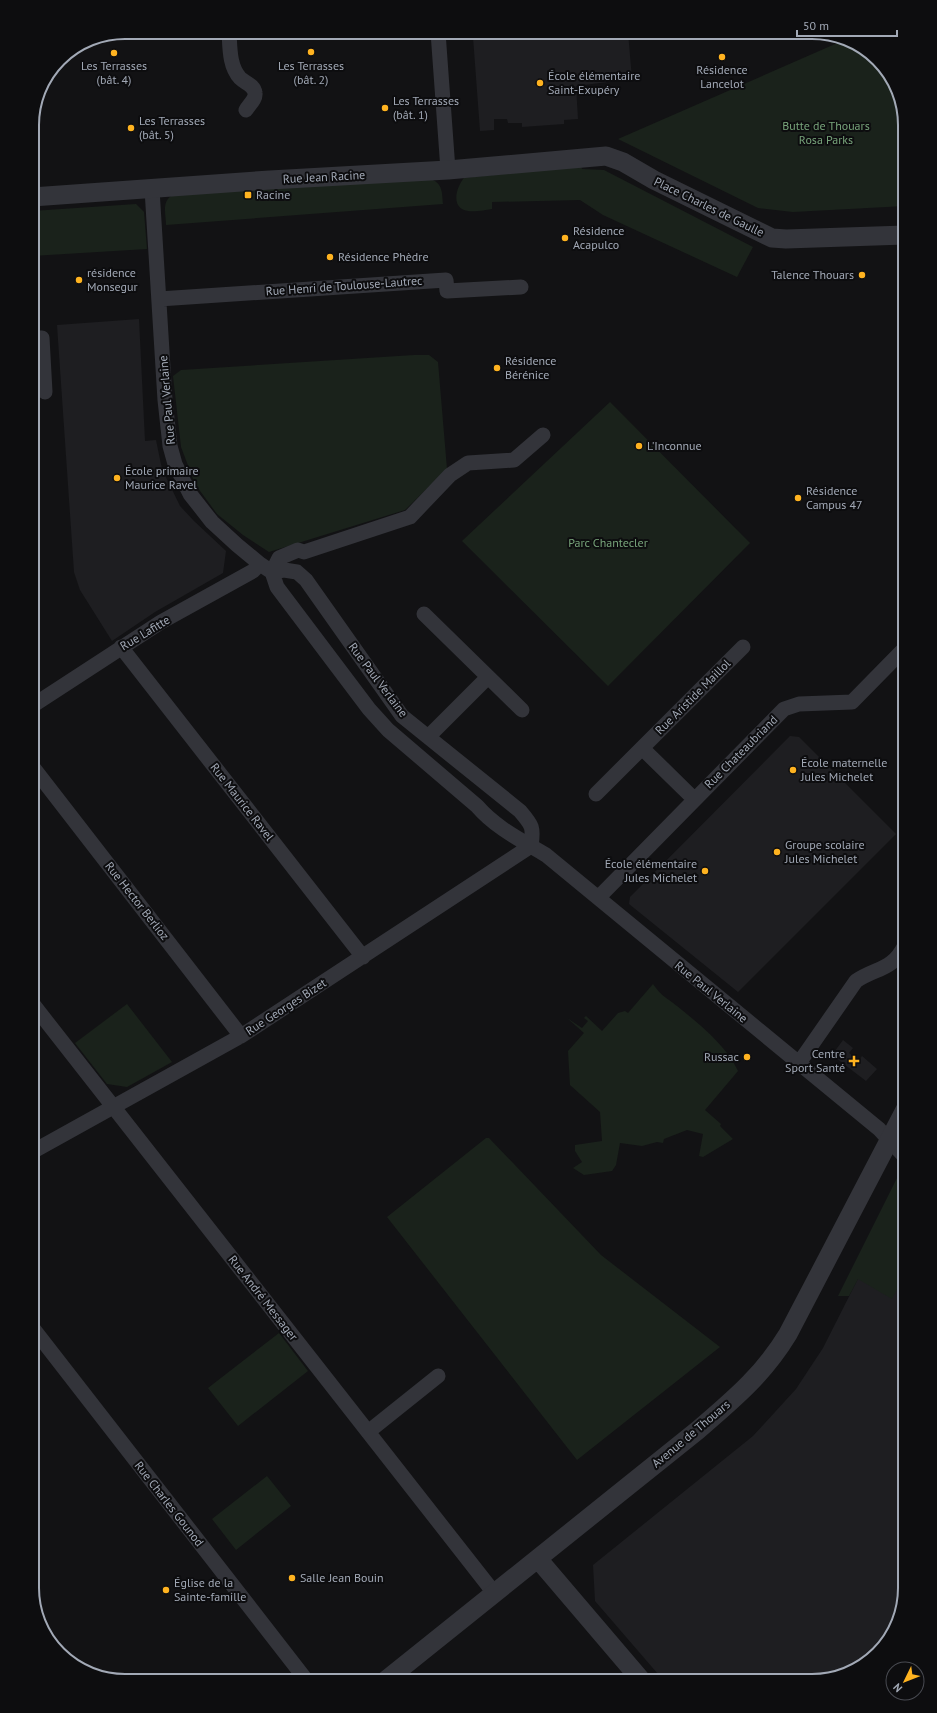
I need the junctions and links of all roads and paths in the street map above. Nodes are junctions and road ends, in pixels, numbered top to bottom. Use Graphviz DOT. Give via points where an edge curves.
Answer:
graph roads {
  1 [pos="230,39"];
  2 [pos="439,39"];
  3 [pos="246,110"];
  4 [pos="615,158"];
  5 [pos="448,170"];
  6 [pos="152,189"];
  7 [pos="39,197"];
  8 [pos="898,235"];
  9 [pos="520,287"];
  10 [pos="159,299"];
  11 [pos="39,338"];
  12 [pos="45,392"];
  13 [pos="543,435"];
  14 [pos="304,552"];
  15 [pos="266,568"];
  16 [pos="297,572"];
  17 [pos="424,614"];
  18 [pos="121,647"];
  19 [pos="743,647"];
  20 [pos="898,655"];
  21 [pos="488,677"];
  22 [pos="39,701"];
  23 [pos="522,710"];
  24 [pos="428,737"];
  25 [pos="642,748"];
  26 [pos="39,775"];
  27 [pos="596,794"];
  28 [pos="694,799"];
  29 [pos="531,846"];
  30 [pos="598,898"];
  31 [pos="363,957"];
  32 [pos="898,957"];
  33 [pos="39,1012"];
  34 [pos="241,1036"];
  35 [pos="799,1063"];
  36 [pos="114,1107"];
  37 [pos="898,1124"];
  38 [pos="890,1140"];
  39 [pos="39,1148"];
  40 [pos="898,1149"];
  41 [pos="39,1337"];
  42 [pos="438,1376"];
  43 [pos="368,1432"];
  44 [pos="538,1559"];
  45 [pos="495,1594"];
  46 [pos="302,1674"];
  47 [pos="394,1674"];
  48 [pos="636,1674"];
  1 -- 3 [label="street" via="231,60 240,78 249,83 255,92 255,97"];
  2 -- 5 [label="street"];
  4 -- 5 [label="street, Rue Jean Racine" via="596,157"];
  4 -- 8 [label="street, Place Charles de Gaulle" via="772,238"];
  5 -- 6 [label="street, Rue Jean Racine"];
  6 -- 7 [label="street, Rue Jean Racine"];
  6 -- 10 [label="street, Rue Paul Verlaine"];
  9 -- 10 [label="street, Rue Henri de Toulouse-Lautrec" via="447,291 446,280"];
  10 -- 15 [label="street, Rue Paul Verlaine" via="165,400 170,446 175,464 190,494 212,522"];
  11 -- 12 [label="street" via="42,338"];
  13 -- 14 [label="street, Rue Lafitte" via="514,460 468,463 450,475 410,517"];
  14 -- 15 [label="street, Rue Lafitte" via="298,550 279,558"];
  14 -- 16 [label="street"];
  15 -- 16 [label="street"];
  15 -- 18 [label="street, Rue Lafitte" via="253,571"];
  15 -- 29 [label="street, Rue Paul Verlaine" via="277,587 388,730 489,818 509,834"];
  16 -- 24 [label="street, Rue Paul Verlaine" via="317,594 402,716"];
  17 -- 21 [label="street"];
  18 -- 22 [label="street, Rue Lafitte"];
  18 -- 31 [label="street, Rue Maurice Ravel"];
  19 -- 25 [label="street, Rue Aristide Maillol"];
  20 -- 28 [label="street, Rue Chateaubriand" via="852,702 799,704 784,709"];
  21 -- 23 [label="street"];
  21 -- 24 [label="street"];
  24 -- 29 [label="street, Rue Paul Verlaine" via="520,812 529,822 533,832"];
  25 -- 27 [label="street, Rue Aristide Maillol"];
  25 -- 28 [label="street"];
  26 -- 34 [label="street, Rue Hector Berlioz"];
  28 -- 30 [label="street, Rue Chateaubriand"];
  29 -- 30 [label="street, Rue Paul Verlaine" via="546,855"];
  29 -- 31 [label="street, Rue Georges Bizet"];
  30 -- 35 [label="street, Rue Paul Verlaine"];
  31 -- 34 [label="street, Rue Georges Bizet"];
  32 -- 35 [label="street" via="891,964 856,981"];
  33 -- 36 [label="street, Rue André Messager"];
  34 -- 36 [label="street, Rue Georges Bizet"];
  35 -- 38 [label="street, Rue Paul Verlaine"];
  36 -- 39 [label="street, Rue Georges Bizet"];
  36 -- 43 [label="street, Rue André Messager"];
  37 -- 38 [label="street, Avenue de Thouars"];
  38 -- 40 [label="street, Rue Paul Verlaine"];
  38 -- 44 [label="street, Avenue de Thouars" via="788,1334 766,1366 743,1391 698,1430"];
  41 -- 46 [label="street, Rue Charles Gounod"];
  42 -- 43 [label="street"];
  43 -- 45 [label="street, Rue André Messager"];
  44 -- 45 [label="street, Avenue de Thouars"];
  44 -- 48 [label="street"];
  45 -- 47 [label="street, Avenue de Thouars"];
}
